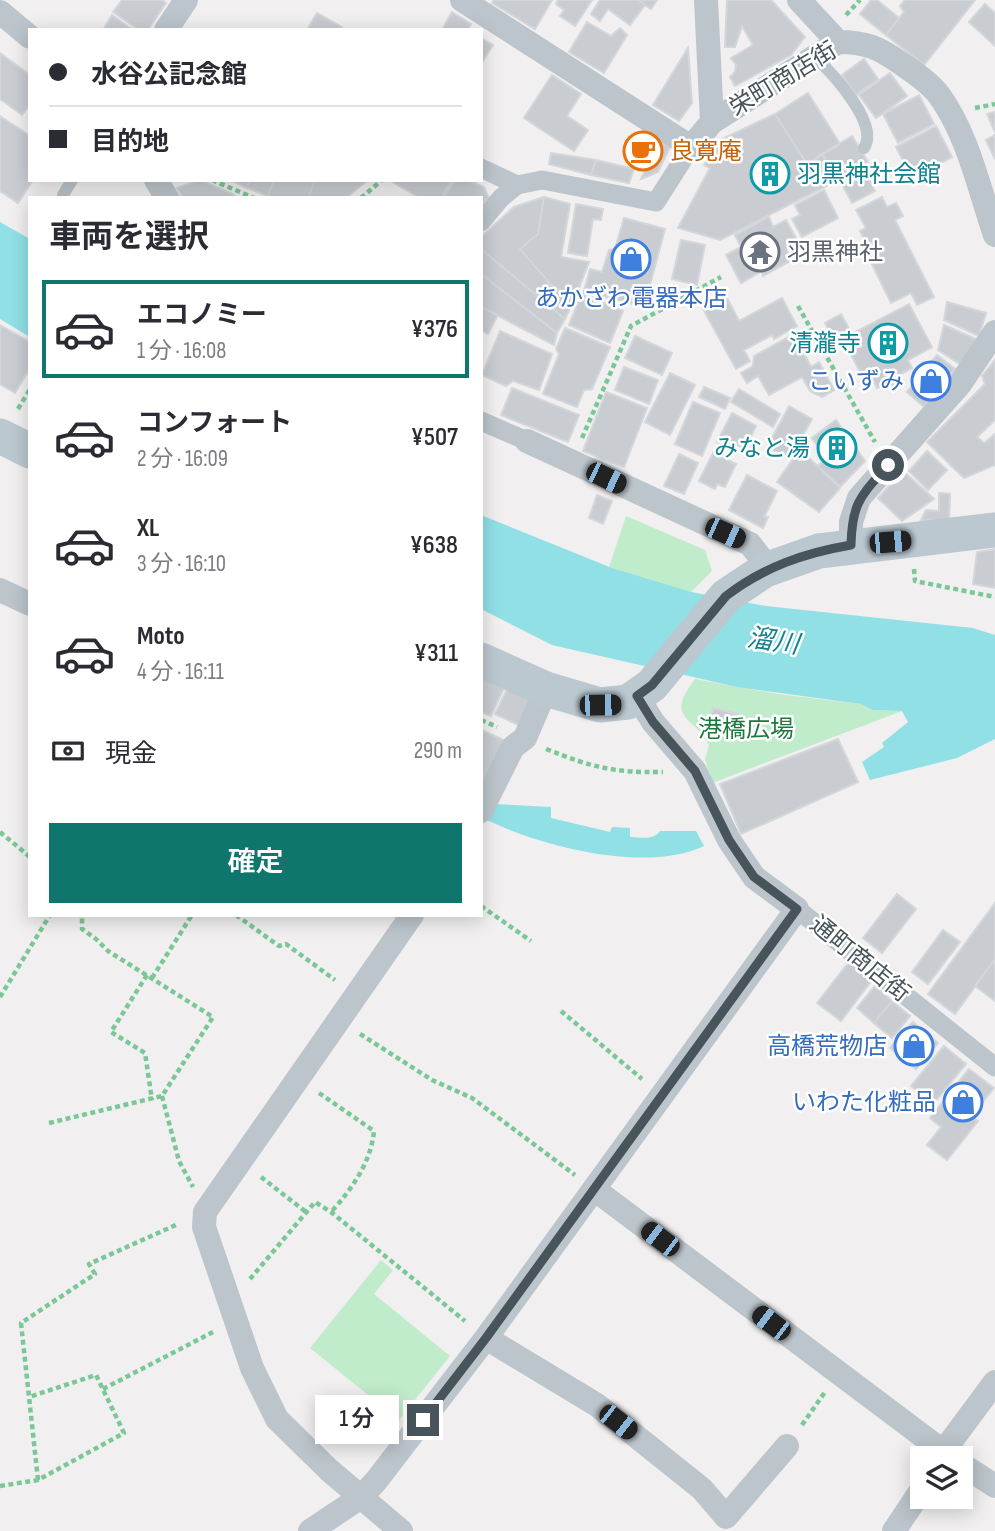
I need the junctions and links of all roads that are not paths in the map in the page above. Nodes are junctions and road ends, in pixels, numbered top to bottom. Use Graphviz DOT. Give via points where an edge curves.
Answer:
graph roads {
  1 [pos="186,0"];
  2 [pos="462,0"];
  3 [pos="706,0"];
  4 [pos="799,0"];
  5 [pos="0,12"];
  6 [pos="167,28"];
  7 [pos="28,35"];
  8 [pos="838,42"];
  9 [pos="815,57"];
  10 [pos="712,122"];
  11 [pos="691,147"];
  12 [pos="864,148"];
  13 [pos="483,170"];
  14 [pos="71,182"];
  15 [pos="517,185"];
  16 [pos="63,195"];
  17 [pos="483,220"];
  18 [pos="995,235"];
  19 [pos="995,332"];
  20 [pos="483,422"];
  21 [pos="0,436"];
  22 [pos="527,441"];
  23 [pos="28,450"];
  24 [pos="995,530"];
  25 [pos="851,545"];
  26 [pos="765,570"];
  27 [pos="0,590"];
  28 [pos="28,603"];
  29 [pos="483,661"];
  30 [pos="546,689"];
  31 [pos="644,690"];
  32 [pos="485,805"];
  33 [pos="797,909"];
  34 [pos="411,917"];
  35 [pos="995,1067"];
  36 [pos="594,1189"];
  37 [pos="486,1338"];
  38 [pos="995,1382"];
  39 [pos="788,1446"];
  40 [pos="934,1446"];
  41 [pos="957,1446"];
  42 [pos="973,1472"];
  43 [pos="995,1486"];
  44 [pos="360,1497"];
  45 [pos="910,1507"];
  46 [pos="310,1531"];
  47 [pos="401,1531"];
  48 [pos="894,1531"];
  1 -- 6 [label="street"];
  2 -- 11 [label="street"];
  3 -- 10 [label="street"];
  4 -- 8 [label="street"];
  5 -- 7 [label="street"];
  8 -- 9 [label="street, 栄町商店街"];
  8 -- 18 [label="street, 栄町商店街" via="876,47 938,94 958,128"];
  9 -- 10 [label="street, 栄町商店街"];
  9 -- 12 [label="lane" via="858,110 867,132"];
  10 -- 11 [label="street, 栄町商店街"];
  11 -- 15 [label="street" via="656,202 542,180"];
  13 -- 15 [label="street"];
  14 -- 16 [label="lane"];
  15 -- 17 [label="street"];
  19 -- 25 [label="street" via="960,384 859,498 851,522"];
  20 -- 22 [label="street"];
  21 -- 23 [label="main road"];
  22 -- 26 [label="street" via="750,544"];
  24 -- 25 [label="main road"];
  25 -- 26 [label="main road"];
  26 -- 31 [label="main road" via="726,596"];
  27 -- 28 [label="street"];
  29 -- 30 [label="main road"];
  30 -- 31 [label="main road" via="600,705 628,702"];
  30 -- 32 [label="street" via="525,738 513,747"];
  31 -- 33 [label="street, 通町商店街" via="653,722 695,771 729,840 754,877"];
  33 -- 35 [label="street, 通町商店街"];
  33 -- 36 [label="street"];
  34 -- 44 [label="street" via="205,1212 204,1227 252,1368 277,1419"];
  36 -- 37 [label="street"];
  36 -- 40 [label="street"];
  37 -- 39 [label="street" via="597,1405 702,1489 726,1517"];
  37 -- 44 [label="street"];
  38 -- 41 [label="street"];
  42 -- 43 [label="street"];
  44 -- 46 [label="street"];
  44 -- 47 [label="street"];
  45 -- 48 [label="street"];
}
